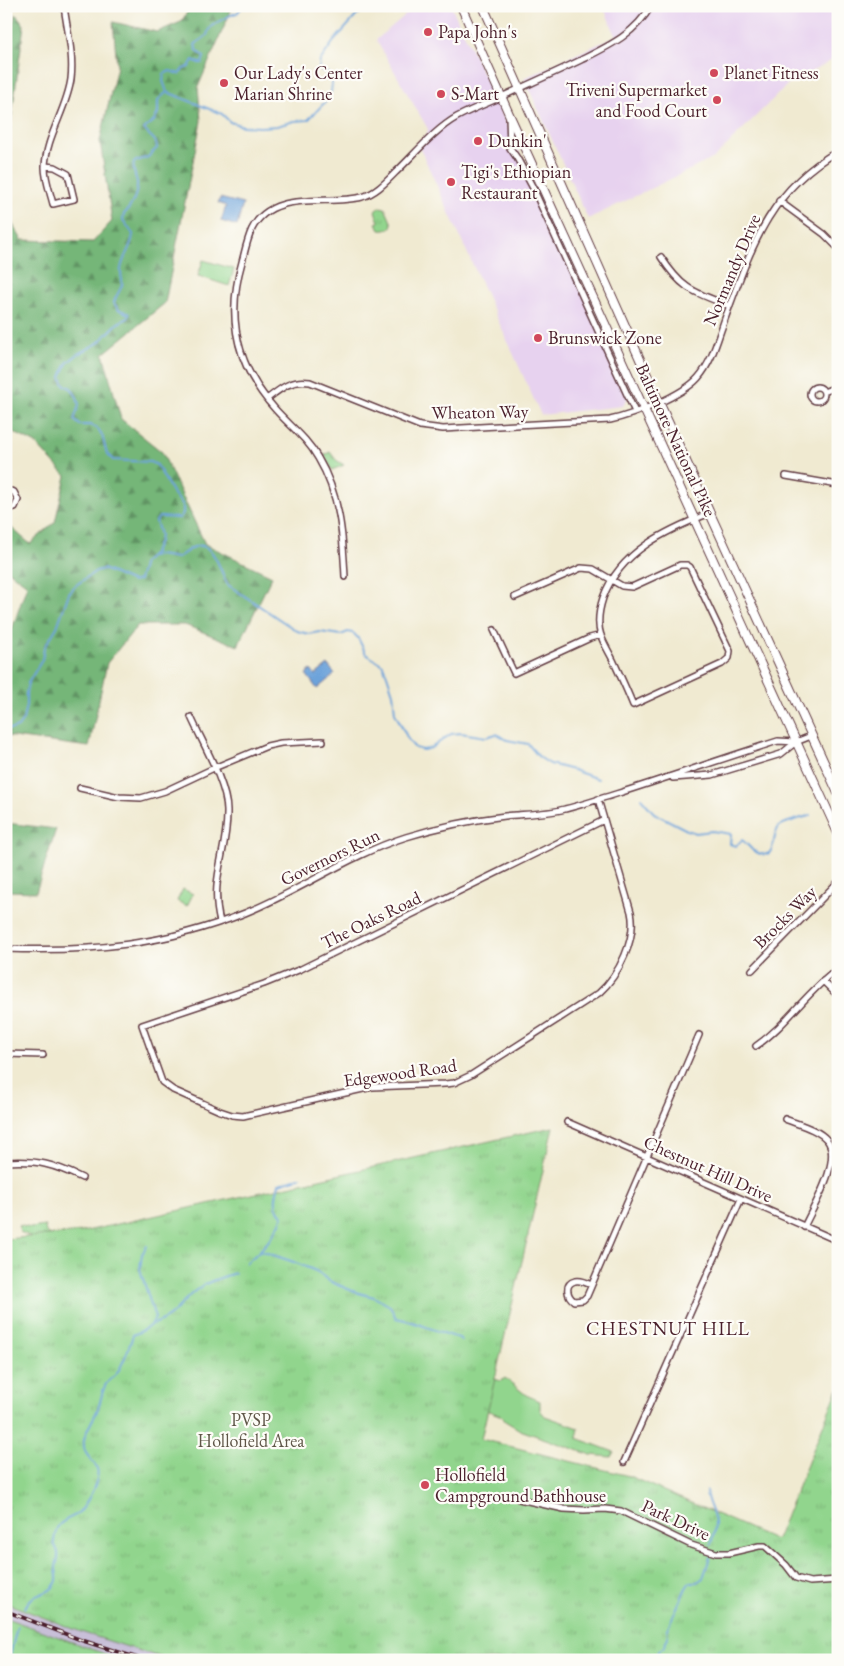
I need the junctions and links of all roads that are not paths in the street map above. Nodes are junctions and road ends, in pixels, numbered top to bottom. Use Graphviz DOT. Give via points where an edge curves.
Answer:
graph roads {
  1 [pos="64,6"];
  2 [pos="461,6"];
  3 [pos="483,6"];
  4 [pos="652,6"];
  5 [pos="519,89"];
  6 [pos="501,97"];
  7 [pos="509,114"];
  8 [pos="838,151"];
  9 [pos="45,166"];
  10 [pos="779,201"];
  11 [pos="838,248"];
  12 [pos="661,257"];
  13 [pos="730,306"];
  14 [pos="838,386"];
  15 [pos="824,392"];
  16 [pos="267,399"];
  17 [pos="659,402"];
  18 [pos="644,408"];
  19 [pos="635,412"];
  20 [pos="786,476"];
  21 [pos="838,485"];
  22 [pos="6,490"];
  23 [pos="6,510"];
  24 [pos="710,513"];
  25 [pos="695,519"];
  26 [pos="345,578"];
  27 [pos="611,581"];
  28 [pos="515,598"];
  29 [pos="494,630"];
  30 [pos="601,635"];
  31 [pos="191,717"];
  32 [pos="811,736"];
  33 [pos="323,741"];
  34 [pos="796,742"];
  35 [pos="214,768"];
  36 [pos="665,779"];
  37 [pos="80,788"];
  38 [pos="838,793"];
  39 [pos="598,799"];
  40 [pos="604,820"];
  41 [pos="838,833"];
  42 [pos="838,882"];
  43 [pos="220,922"];
  44 [pos="6,950"];
  45 [pos="838,969"];
  46 [pos="752,970"];
  47 [pos="823,981"];
  48 [pos="838,996"];
  49 [pos="142,1024"];
  50 [pos="700,1035"];
  51 [pos="756,1046"];
  52 [pos="6,1054"];
  53 [pos="43,1055"];
  54 [pos="785,1118"];
  55 [pos="567,1122"];
  56 [pos="648,1158"];
  57 [pos="6,1162"];
  58 [pos="82,1178"];
  59 [pos="741,1199"];
  60 [pos="804,1227"];
  61 [pos="838,1241"];
  62 [pos="591,1285"];
  63 [pos="624,1462"];
  64 [pos="519,1499"];
  65 [pos="838,1580"];
  1 -- 9 [label="street" via="71,51 71,79 48,146"];
  2 -- 6 [label="main road, Baltimore National Pike"];
  3 -- 5 [label="main road, Baltimore National Pike"];
  4 -- 5 [label="street" via="623,38"];
  5 -- 6 [label="street"];
  5 -- 17 [label="main road, Baltimore National Pike"];
  6 -- 7 [label="main road, Baltimore National Pike"];
  6 -- 16 [label="street" via="450,121 370,194 292,202 265,213 259,219 239,272 234,313 244,361"];
  7 -- 18 [label="main road, Baltimore National Pike"];
  7 -- 19 [label="street" via="510,148 532,188"];
  8 -- 10 [label="street, Normandy Drive" via="812,168"];
  9 -- 9 [label="street" via="68,174 74,199 53,204"];
  10 -- 11 [label="street"];
  10 -- 13 [label="street, Normandy Drive" via="758,237"];
  12 -- 13 [label="street" via="687,288"];
  13 -- 17 [label="street, Normandy Drive" via="703,372 690,386"];
  14 -- 15 [label="street"];
  16 -- 19 [label="street, Wheaton Way" via="290,383 310,382 420,426 443,429 598,421"];
  16 -- 26 [label="street" via="311,448 330,481 340,520"];
  17 -- 18 [label="street, Normandy Drive"];
  17 -- 24 [label="main road, Baltimore National Pike"];
  18 -- 19 [label="street, Wheaton Way"];
  18 -- 25 [label="main road, Baltimore National Pike"];
  20 -- 21 [label="street"];
  22 -- 23 [label="street" via="14,492 18,500 15,507"];
  24 -- 25 [label="street"];
  24 -- 32 [label="main road, Baltimore National Pike"];
  25 -- 27 [label="street" via="640,548"];
  25 -- 34 [label="main road, Baltimore National Pike"];
  27 -- 28 [label="street" via="593,569 581,568"];
  27 -- 30 [label="street" via="601,604"];
  27 -- 30 [label="street" via="632,587 680,565 687,565 730,655 728,661 633,705"];
  29 -- 30 [label="street" via="514,673"];
  31 -- 35 [label="street"];
  32 -- 34 [label="street, Governors Run"];
  32 -- 38 [label="main road, Baltimore National Pike"];
  33 -- 35 [label="street" via="267,746"];
  34 -- 36 [label="street, Governors Run" via="778,741"];
  34 -- 36 [label="street, Governors Run" via="781,754 712,775"];
  34 -- 41 [label="main road, Baltimore National Pike"];
  35 -- 37 [label="street" via="165,791 141,798 118,797"];
  35 -- 43 [label="street" via="226,796 227,809 216,884"];
  36 -- 39 [label="street, Governors Run"];
  39 -- 40 [label="street, Edgewood Road"];
  39 -- 43 [label="street, Governors Run" via="567,809 482,819 406,837 357,856 273,900"];
  40 -- 49 [label="street, The Oaks Road" via="301,969"];
  40 -- 49 [label="street, Edgewood Road" via="633,922 630,943 615,974 599,993 461,1080 444,1084 372,1087 253,1114 232,1115 172,1090 162,1082"];
  42 -- 46 [label="street, Brocks Way"];
  43 -- 44 [label="street, Governors Run" via="129,944 63,951"];
  45 -- 47 [label="street"];
  47 -- 48 [label="street"];
  47 -- 51 [label="street"];
  50 -- 56 [label="street"];
  52 -- 53 [label="street"];
  54 -- 60 [label="street" via="822,1136 833,1155"];
  55 -- 56 [label="street, Chestnut Hill Drive"];
  56 -- 59 [label="street, Chestnut Hill Drive"];
  56 -- 62 [label="street"];
  57 -- 58 [label="street" via="46,1163"];
  59 -- 60 [label="street, Chestnut Hill Drive"];
  59 -- 63 [label="street"];
  60 -- 61 [label="street, Chestnut Hill Drive"];
  62 -- 62 [label="street" via="583,1300 570,1298 570,1285 577,1281"];
  64 -- 65 [label="street, Park Drive" via="564,1509 622,1511 691,1545 716,1553 765,1546 796,1578 810,1582"];
}
